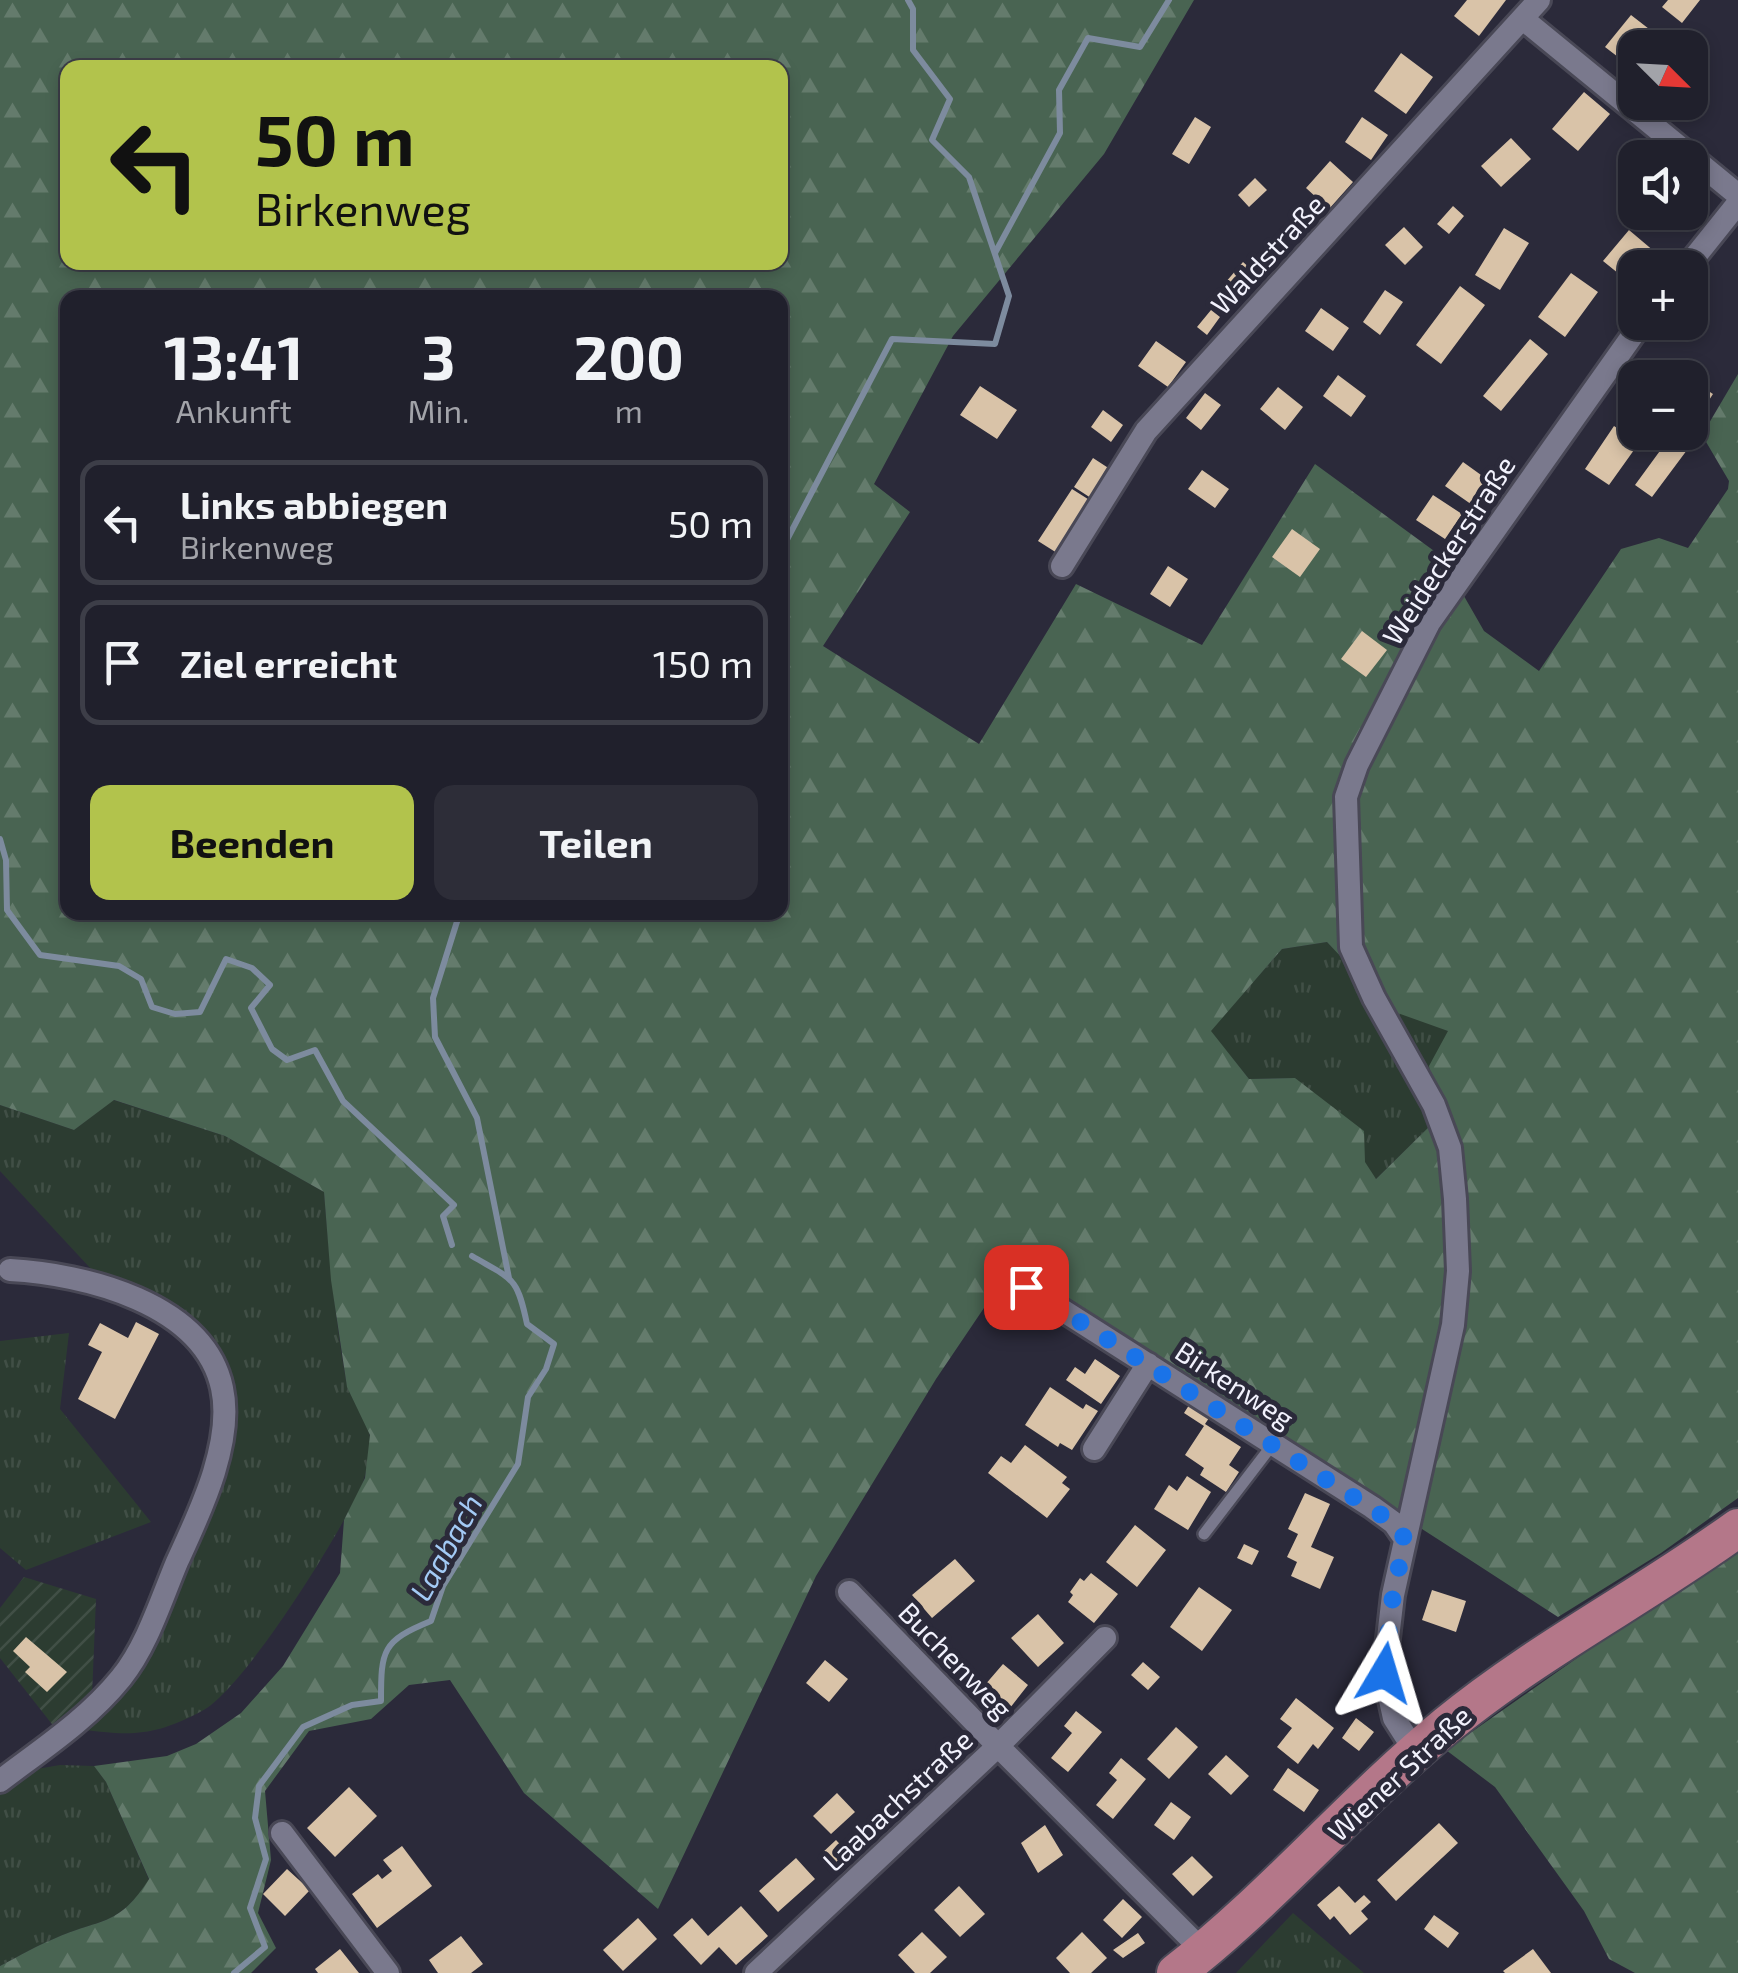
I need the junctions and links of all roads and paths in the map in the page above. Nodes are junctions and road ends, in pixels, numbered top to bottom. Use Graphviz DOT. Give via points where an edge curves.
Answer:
graph roads {
  1 [pos="1539,0"];
  2 [pos="1524,19"];
  3 [pos="1738,195"];
  4 [pos="1738,203"];
  5 [pos="1700,250"];
  6 [pos="1629,340"];
  7 [pos="1062,566"];
  8 [pos="10,1270"];
  9 [pos="1026,1287"];
  10 [pos="1148,1364"];
  11 [pos="1272,1444"];
  12 [pos="1094,1449"];
  13 [pos="1738,1528"];
  14 [pos="1204,1534"];
  15 [pos="1405,1539"];
  16 [pos="848,1592"];
  17 [pos="1105,1638"];
  18 [pos="998,1746"];
  19 [pos="1415,1751"];
  20 [pos="0,1782"];
  21 [pos="282,1832"];
  22 [pos="1190,1962"];
  23 [pos="388,1973"];
  24 [pos="756,1973"];
  1 -- 2 [label="street, Waldstraße"];
  2 -- 3 [label="street"];
  2 -- 7 [label="street, Waldstraße" via="1146,431"];
  4 -- 5 [label="street"];
  6 -- 15 [label="street, Weideckerstraße" via="1429,624 1346,797 1350,948 1450,1148 1458,1271 1453,1325"];
  8 -- 20 [label="street" via="104,1284 163,1314 211,1361 224,1410 203,1505 124,1674 76,1724"];
  9 -- 10 [label="street, Birkenweg"];
  10 -- 11 [label="street, Birkenweg"];
  10 -- 12 [label="street"];
  11 -- 14 [label="lane"];
  11 -- 15 [label="street, Birkenweg" via="1372,1507"];
  13 -- 19 [label="main road, Wiener Straße" via="1526,1667"];
  15 -- 19 [label="street, Weideckerstraße" via="1384,1673 1394,1718"];
  16 -- 18 [label="street, Buchenweg"];
  17 -- 18 [label="street, Buchenweg"];
  18 -- 22 [label="street, Laabachstraße"];
  18 -- 24 [label="street, Laabachstraße"];
  19 -- 22 [label="main road, Wiener Straße"];
  21 -- 23 [label="street"];
}
